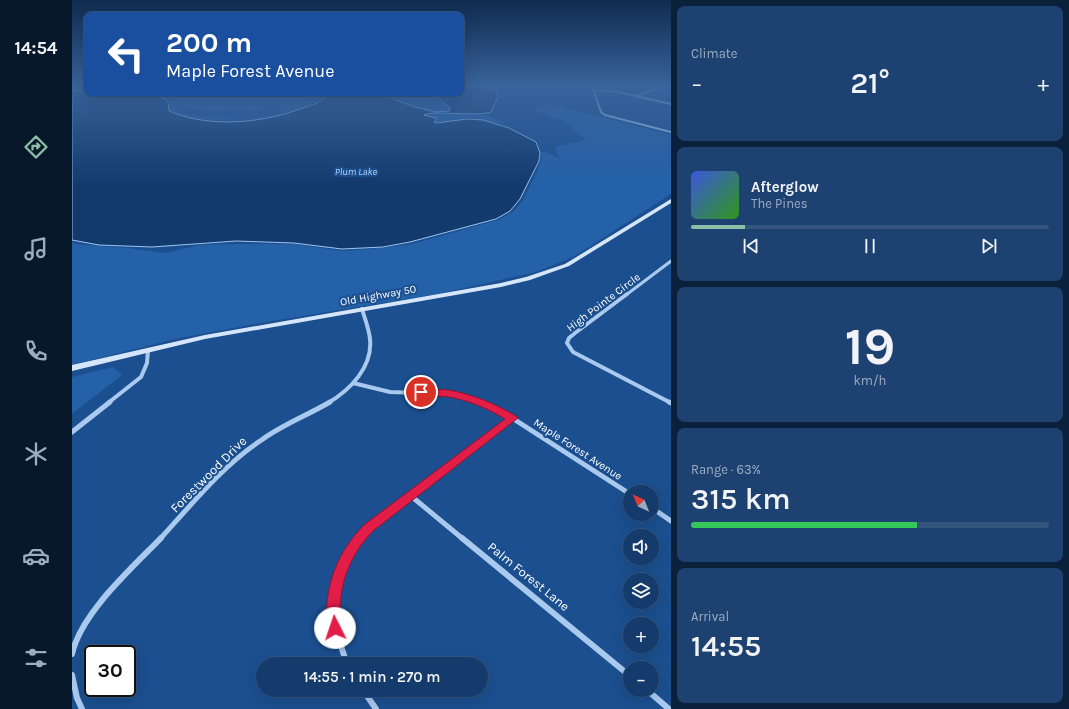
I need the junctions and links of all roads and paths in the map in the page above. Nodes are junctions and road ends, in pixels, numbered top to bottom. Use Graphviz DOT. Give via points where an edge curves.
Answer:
graph roads {
  1 [pos="620,119"];
  2 [pos="671,132"];
  3 [pos="671,201"];
  4 [pos="671,262"];
  5 [pos="362,309"];
  6 [pos="148,350"];
  7 [pos="72,368"];
  8 [pos="354,383"];
  9 [pos="671,403"];
  10 [pos="513,418"];
  11 [pos="72,432"];
  12 [pos="623,489"];
  13 [pos="411,496"];
  14 [pos="659,513"];
  15 [pos="671,521"];
  16 [pos="72,654"];
  17 [pos="344,657"];
  18 [pos="623,670"];
  19 [pos="72,675"];
  20 [pos="368,697"];
  21 [pos="655,697"];
  22 [pos="82,709"];
  23 [pos="376,709"];
  24 [pos="669,709"];
  1 -- 2 [label="street"];
  3 -- 5 [label="main road, Old Highway 50" via="581,258 552,271 501,285"];
  4 -- 9 [label="street, High Pointe Circle" via="575,333 569,338 567,345 573,352"];
  5 -- 6 [label="main road, Old Highway 50"];
  5 -- 8 [label="street, Forestwood Drive" via="371,334 371,346 367,361"];
  6 -- 7 [label="main road, Old Highway 50"];
  6 -- 11 [label="street" via="147,362 140,377"];
  8 -- 10 [label="street, Maple Forest Avenue" via="390,392 431,392 462,397"];
  8 -- 16 [label="street, Forestwood Drive" via="334,399 264,437 233,463 110,592 80,631"];
  10 -- 12 [label="street, Maple Forest Avenue"];
  10 -- 13 [label="street"];
  13 -- 17 [label="street" via="358,539 340,570 333,610 335,628"];
  13 -- 18 [label="street, Palm Forest Lane"];
  14 -- 15 [label="street"];
  19 -- 22 [label="street"];
  20 -- 23 [label="street"];
  21 -- 24 [label="street"];
}
